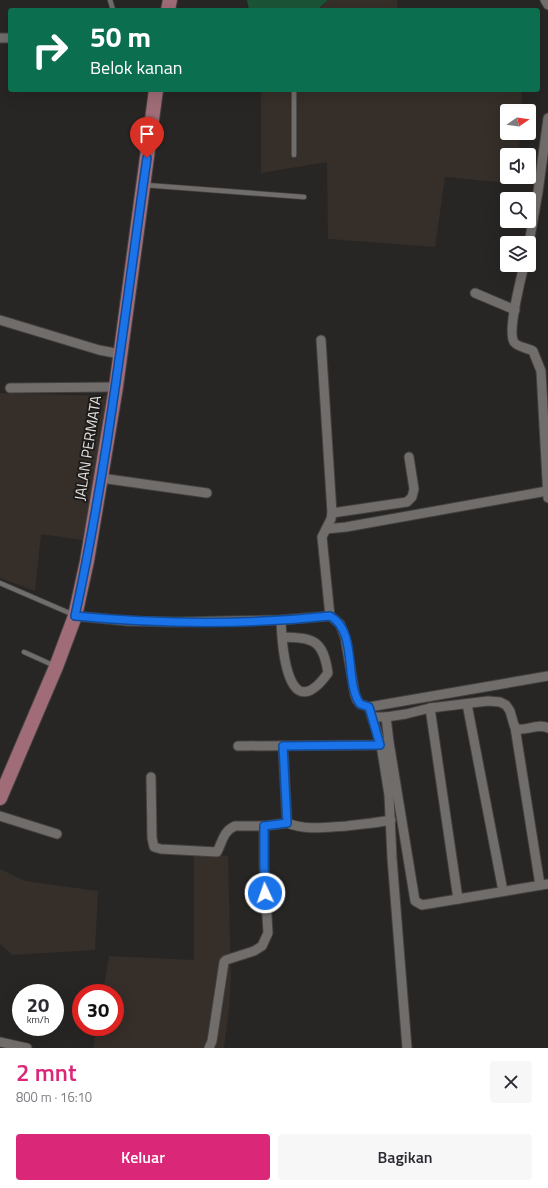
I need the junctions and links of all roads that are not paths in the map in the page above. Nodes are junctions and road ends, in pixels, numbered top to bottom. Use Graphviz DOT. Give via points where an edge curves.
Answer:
graph roads {
  1 [pos="545,0"];
  2 [pos="548,4"];
  3 [pos="156,92"];
  4 [pos="294,92"];
  5 [pos="548,118"];
  6 [pos="294,155"];
  7 [pos="143,185"];
  8 [pos="304,197"];
  9 [pos="530,236"];
  10 [pos="523,272"];
  11 [pos="475,293"];
  12 [pos="515,310"];
  13 [pos="0,320"];
  14 [pos="321,340"];
  15 [pos="120,354"];
  16 [pos="544,371"];
  17 [pos="116,387"];
  18 [pos="10,388"];
  19 [pos="409,457"];
  20 [pos="101,478"];
  21 [pos="207,493"];
  22 [pos="547,494"];
  23 [pos="332,513"];
  24 [pos="326,528"];
  25 [pos="0,583"];
  26 [pos="75,616"];
  27 [pos="330,616"];
  28 [pos="281,620"];
  29 [pos="282,637"];
  30 [pos="24,652"];
  31 [pos="56,667"];
  32 [pos="548,676"];
  33 [pos="467,704"];
  34 [pos="369,707"];
  35 [pos="430,708"];
  36 [pos="372,717"];
  37 [pos="386,717"];
  38 [pos="515,727"];
  39 [pos="548,728"];
  40 [pos="380,745"];
  41 [pos="238,746"];
  42 [pos="283,746"];
  43 [pos="151,777"];
  44 [pos="0,798"];
  45 [pos="0,816"];
  46 [pos="391,820"];
  47 [pos="287,823"];
  48 [pos="264,826"];
  49 [pos="57,834"];
  50 [pos="544,885"];
  51 [pos="503,891"];
  52 [pos="458,899"];
  53 [pos="0,1042"];
  54 [pos="28,1048"];
  55 [pos="208,1048"];
  56 [pos="408,1048"];
  1 -- 2 [label="street"];
  3 -- 7 [label="main road, JALAN PERMATA"];
  4 -- 6 [label="lane"];
  5 -- 9 [label="street"];
  7 -- 8 [label="lane"];
  7 -- 15 [label="main road, JALAN PERMATA"];
  10 -- 12 [label="street"];
  11 -- 12 [label="street"];
  12 -- 16 [label="street" via="512,335 514,342 534,351"];
  13 -- 15 [label="street"];
  14 -- 23 [label="street"];
  15 -- 17 [label="main road, JALAN PERMATA"];
  16 -- 22 [label="street"];
  17 -- 18 [label="street"];
  17 -- 20 [label="main road, JALAN PERMATA"];
  19 -- 23 [label="street" via="414,489 412,497 407,502"];
  20 -- 21 [label="street"];
  20 -- 26 [label="main road, JALAN PERMATA"];
  22 -- 24 [label="street" via="346,527"];
  23 -- 24 [label="street"];
  24 -- 27 [label="street" via="322,536"];
  25 -- 26 [label="lane"];
  26 -- 28 [label="street" via="135,621"];
  26 -- 31 [label="main road, JALAN PERMATA"];
  27 -- 28 [label="street"];
  27 -- 34 [label="street" via="340,624 345,637 357,700"];
  28 -- 29 [label="street"];
  29 -- 29 [label="street" via="291,681 301,691 310,691 328,673 320,646 316,641 302,637"];
  30 -- 31 [label="lane"];
  31 -- 44 [label="main road, JALAN PERMATA"];
  32 -- 34 [label="street"];
  33 -- 35 [label="street"];
  33 -- 38 [label="street" via="500,702 510,711"];
  33 -- 51 [label="street"];
  34 -- 36 [label="street"];
  35 -- 37 [label="street"];
  35 -- 52 [label="street"];
  36 -- 37 [label="street"];
  36 -- 40 [label="street"];
  37 -- 52 [label="street" via="415,900 422,905"];
  38 -- 39 [label="street" via="520,730 544,726"];
  38 -- 50 [label="street"];
  40 -- 42 [label="street"];
  40 -- 46 [label="street"];
  41 -- 42 [label="street"];
  42 -- 47 [label="street"];
  43 -- 48 [label="street" via="154,847 161,850 217,852 225,833 230,828"];
  45 -- 49 [label="street"];
  46 -- 47 [label="street" via="314,828"];
  46 -- 56 [label="street"];
  47 -- 48 [label="street"];
  48 -- 55 [label="street" via="268,933 262,946 224,962 212,1041"];
  50 -- 51 [label="street"];
  51 -- 52 [label="street"];
  53 -- 54 [label="street"];
}
